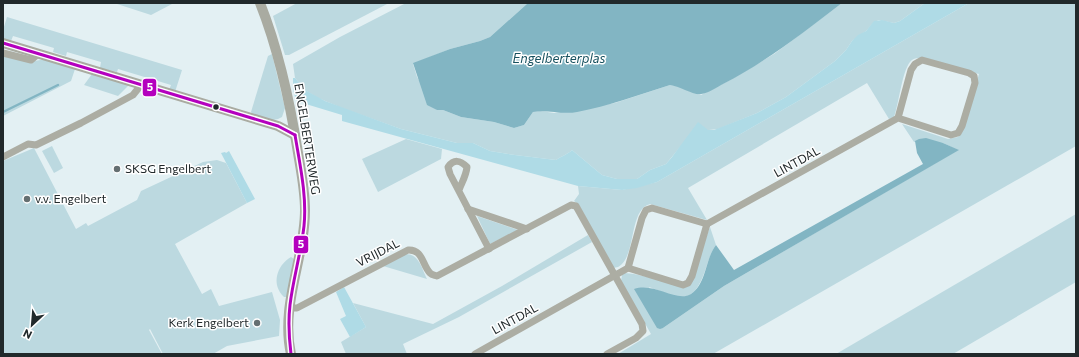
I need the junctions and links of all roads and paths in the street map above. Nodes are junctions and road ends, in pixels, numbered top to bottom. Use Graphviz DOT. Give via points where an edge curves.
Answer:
graph roads {
  1 [pos="260,3"];
  2 [pos="3,43"];
  3 [pos="3,53"];
  4 [pos="38,54"];
  5 [pos="141,85"];
  6 [pos="292,116"];
  7 [pos="898,118"];
  8 [pos="278,126"];
  9 [pos="295,134"];
  10 [pos="3,157"];
  11 [pos="459,190"];
  12 [pos="468,209"];
  13 [pos="707,224"];
  14 [pos="527,229"];
  15 [pos="489,249"];
  16 [pos="628,268"];
  17 [pos="615,275"];
  18 [pos="289,308"];
  19 [pos="291,354"];
  20 [pos="475,354"];
  21 [pos="607,354"];
  1 -- 6 [label="street, ENGELBERTERWEG" via="277,50"];
  2 -- 4 [label="street"];
  3 -- 4 [label="street" via="31,60"];
  4 -- 5 [label="street"];
  5 -- 8 [label="street"];
  5 -- 10 [label="street" via="133,96 36,145 28,144"];
  6 -- 8 [label="street"];
  6 -- 9 [label="street, ENGELBERTERWEG"];
  7 -- 7 [label="street" via="951,135 958,133 975,83 974,76 922,60 911,70"];
  7 -- 13 [label="street, LINTDAL"];
  8 -- 9 [label="street"];
  9 -- 18 [label="street, ENGELBERTERWEG" via="305,209"];
  11 -- 12 [label="street"];
  12 -- 14 [label="street"];
  12 -- 15 [label="street"];
  13 -- 16 [label="street" via="652,208 646,210"];
  13 -- 16 [label="street" via="688,283 683,285"];
  14 -- 15 [label="street, VRIJDAL"];
  14 -- 17 [label="street, VRIJDAL" via="571,205 576,206"];
  15 -- 18 [label="street, VRIJDAL" via="436,276 430,273 420,254 408,250 297,308"];
  16 -- 17 [label="street, LINTDAL"];
  17 -- 20 [label="street, LINTDAL"];
  17 -- 21 [label="street, VRIJDAL" via="642,324 643,331 636,338"];
  18 -- 19 [label="street, ENGELBERTERWEG"];
}
